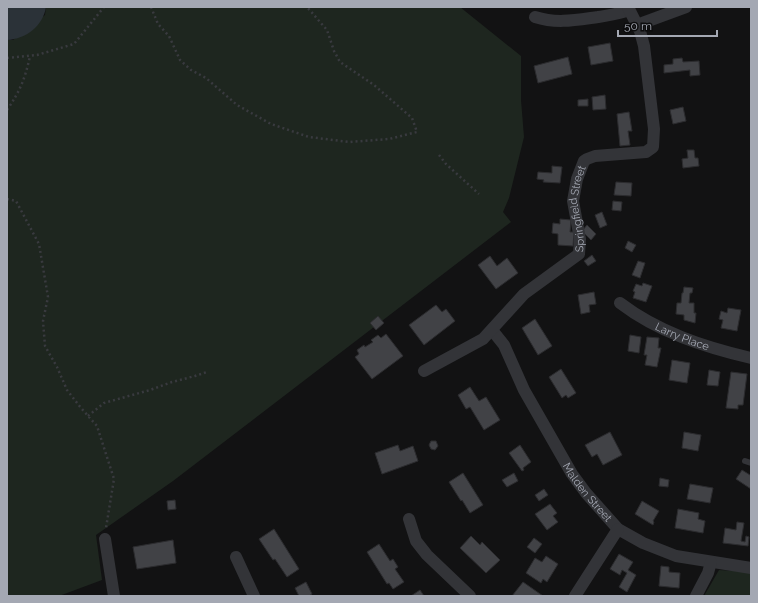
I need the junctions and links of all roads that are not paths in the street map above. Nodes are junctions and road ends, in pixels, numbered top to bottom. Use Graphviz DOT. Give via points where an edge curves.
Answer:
graph roads {
  1 [pos="686,7"];
  2 [pos="629,8"];
  3 [pos="535,17"];
  4 [pos="637,25"];
  5 [pos="620,303"];
  6 [pos="492,330"];
  7 [pos="751,358"];
  8 [pos="424,370"];
  9 [pos="409,519"];
  10 [pos="618,529"];
  11 [pos="105,539"];
  12 [pos="236,557"];
  13 [pos="711,562"];
  14 [pos="751,568"];
  15 [pos="114,596"];
  16 [pos="254,596"];
  17 [pos="470,596"];
  18 [pos="575,596"];
  19 [pos="696,596"];
  1 -- 4 [label="street"];
  2 -- 3 [label="street" via="618,13 568,21"];
  2 -- 4 [label="street, Springfield Street"];
  4 -- 6 [label="street, Springfield Street" via="646,62 654,129 653,147 646,152 595,156 584,161 573,201 580,239 579,254 524,294"];
  5 -- 7 [label="street, Larry Place" via="638,316 674,334 718,350"];
  6 -- 8 [label="street, Springfield Street" via="483,339"];
  6 -- 10 [label="street, Malden Street" via="504,345 526,395 572,474"];
  9 -- 17 [label="street" via="416,541 427,555"];
  10 -- 13 [label="street, Malden Street" via="670,554"];
  10 -- 18 [label="street"];
  11 -- 15 [label="street"];
  12 -- 16 [label="street"];
  13 -- 14 [label="street, Malden Street"];
  13 -- 19 [label="street" via="708,574"];
}
